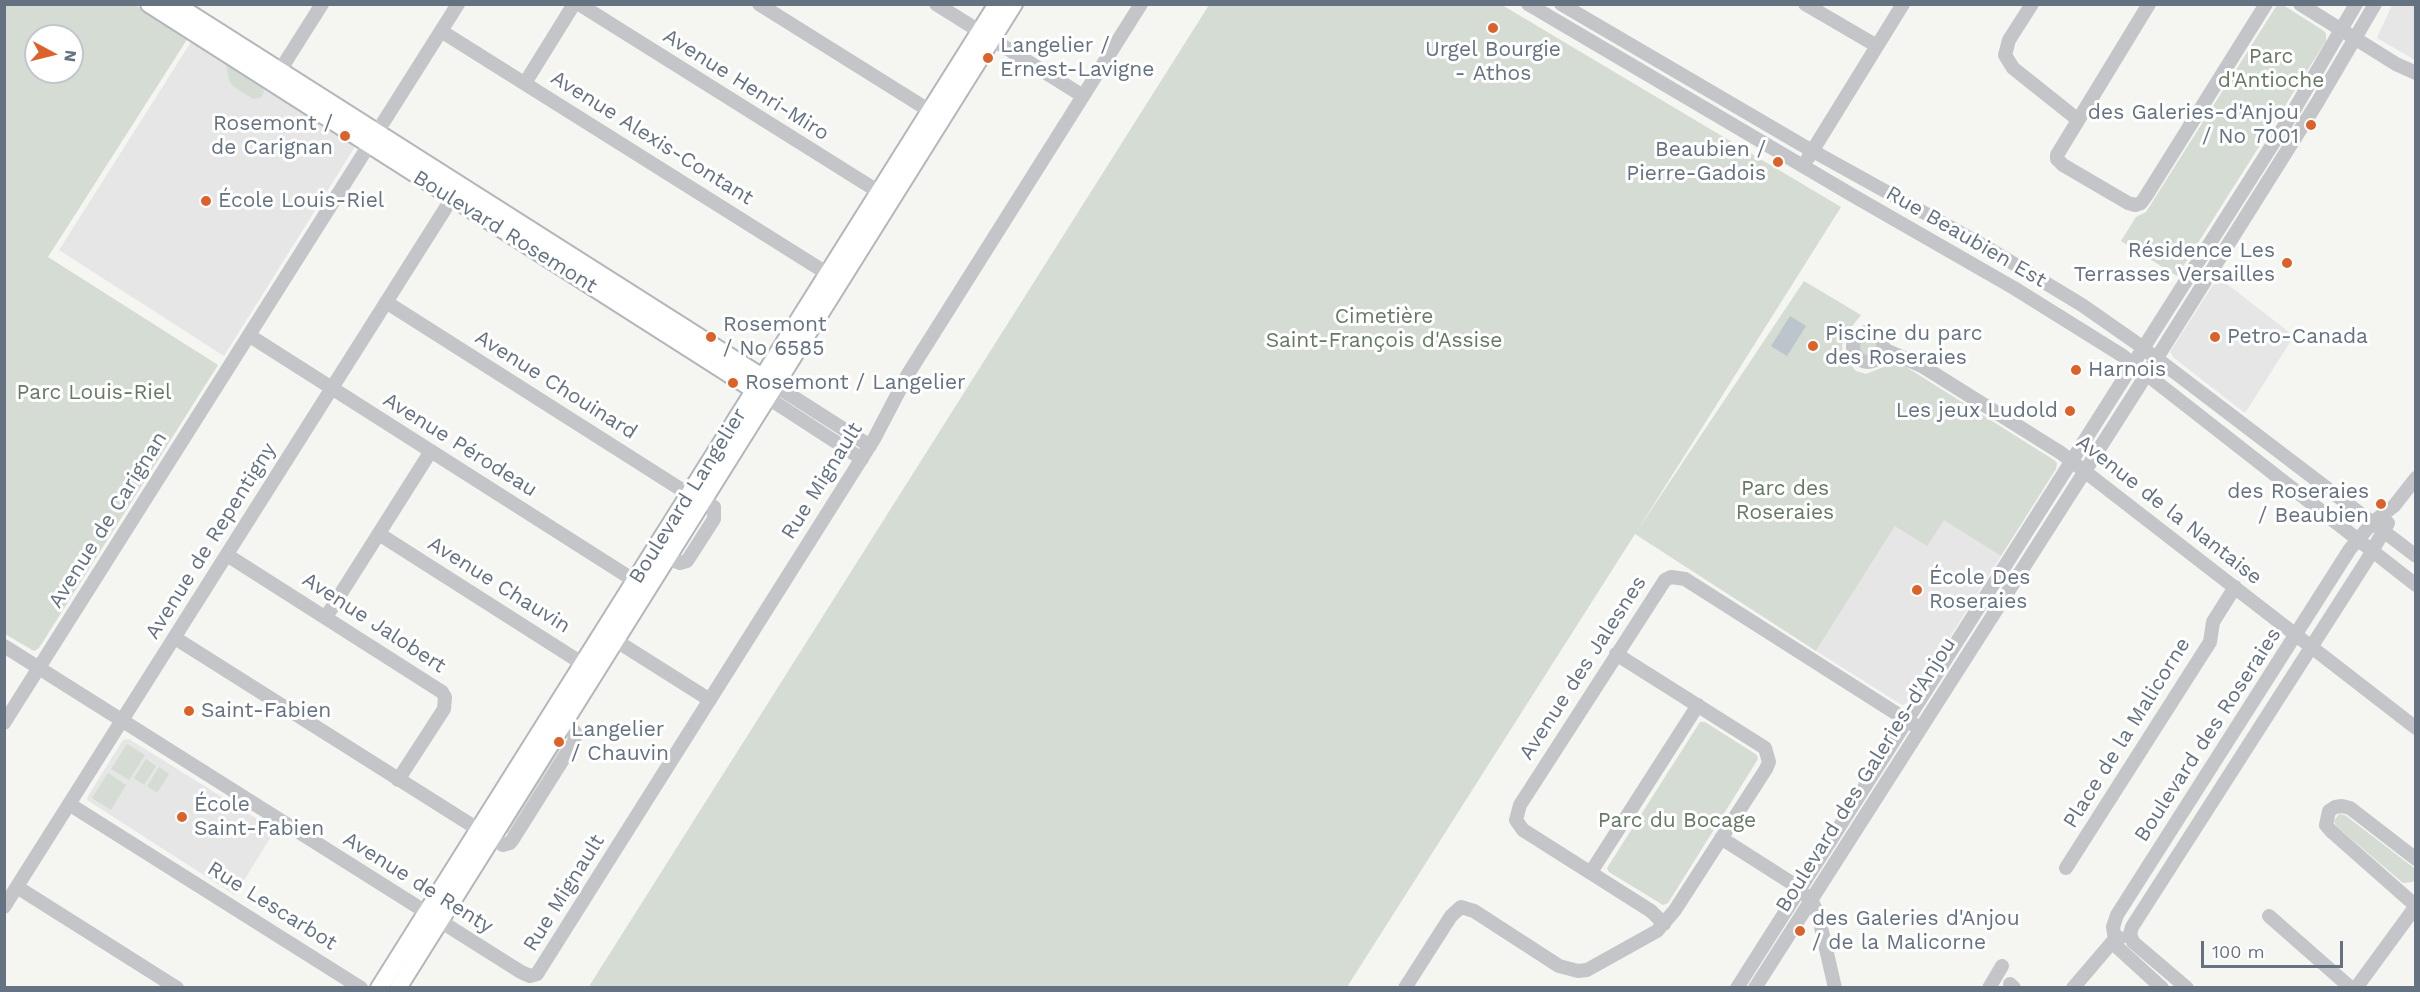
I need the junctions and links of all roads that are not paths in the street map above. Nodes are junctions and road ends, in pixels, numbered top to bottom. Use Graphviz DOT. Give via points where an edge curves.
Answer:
graph roads {
  1 [pos="149,4"];
  2 [pos="322,4"];
  3 [pos="458,4"];
  4 [pos="574,4"];
  5 [pos="579,4"];
  6 [pos="759,4"];
  7 [pos="936,4"];
  8 [pos="998,4"];
  9 [pos="1014,4"];
  10 [pos="1141,4"];
  11 [pos="1528,4"];
  12 [pos="1561,4"];
  13 [pos="1805,4"];
  14 [pos="1903,4"];
  15 [pos="2032,4"];
  16 [pos="2149,4"];
  17 [pos="2266,4"];
  18 [pos="2300,4"];
  19 [pos="2356,4"];
  20 [pos="2375,4"];
  21 [pos="185,12"];
  22 [pos="441,31"];
  23 [pos="2342,31"];
  24 [pos="986,35"];
  25 [pos="2356,39"];
  26 [pos="1877,46"];
  27 [pos="2415,73"];
  28 [pos="276,77"];
  29 [pos="525,83"];
  30 [pos="1712,92"];
  31 [pos="1083,96"];
  32 [pos="1703,107"];
  33 [pos="936,115"];
  34 [pos="2077,119"];
  35 [pos="374,139"];
  36 [pos="1812,151"];
  37 [pos="1803,166"];
  38 [pos="885,196"];
  39 [pos="452,198"];
  40 [pos="1986,247"];
  41 [pos="1976,266"];
  42 [pos="833,278"];
  43 [pos="386,302"];
  44 [pos="250,336"];
  45 [pos="2143,348"];
  46 [pos="1883,349"];
  47 [pos="2156,358"];
  48 [pos="2133,364"];
  49 [pos="2146,374"];
  50 [pos="332,388"];
  51 [pos="765,388"];
  52 [pos="870,446"];
  53 [pos="431,451"];
  54 [pos="862,459"];
  55 [pos="2072,460"];
  56 [pos="2085,471"];
  57 [pos="2415,478"];
  58 [pos="696,498"];
  59 [pos="2379,527"];
  60 [pos="379,534"];
  61 [pos="2358,539"];
  62 [pos="2373,551"];
  63 [pos="227,555"];
  64 [pos="2415,556"];
  65 [pos="641,585"];
  66 [pos="2415,585"];
  67 [pos="2235,587"];
  68 [pos="326,617"];
  69 [pos="2297,635"];
  70 [pos="609,636"];
  71 [pos="175,638"];
  72 [pos="4,646"];
  73 [pos="2311,647"];
  74 [pos="1616,654"];
  75 [pos="40,668"];
  76 [pos="589,668"];
  77 [pos="710,700"];
  78 [pos="1698,705"];
  79 [pos="122,721"];
  80 [pos="1908,721"];
  81 [pos="4,723"];
  82 [pos="2415,728"];
  83 [pos="1920,729"];
  84 [pos="398,780"];
  85 [pos="69,804"];
  86 [pos="485,835"];
  87 [pos="1721,838"];
  88 [pos="2415,860"];
  89 [pos="2066,868"];
  90 [pos="1591,873"];
  91 [pos="17,887"];
  92 [pos="1800,889"];
  93 [pos="1811,900"];
  94 [pos="4,906"];
  95 [pos="2415,906"];
  96 [pos="2269,916"];
  97 [pos="432,917"];
  98 [pos="1664,924"];
  99 [pos="2130,934"];
  100 [pos="2114,940"];
  101 [pos="2002,966"];
  102 [pos="533,975"];
  103 [pos="177,987"];
  104 [pos="361,987"];
  105 [pos="379,987"];
  106 [pos="398,987"];
  107 [pos="1406,987"];
  108 [pos="1737,987"];
  109 [pos="1755,987"];
  110 [pos="1835,987"];
  111 [pos="1989,987"];
  112 [pos="2073,987"];
  113 [pos="2162,987"];
  114 [pos="2187,987"];
  115 [pos="2351,987"];
  116 [pos="2356,987"];
  1 -- 21 [label="main road, Boulevard Rosemont"];
  2 -- 28 [label="street"];
  3 -- 22 [label="street, Avenue de Carignan"];
  4 -- 29 [label="street"];
  5 -- 38 [label="street, Avenue Henri-Miro"];
  6 -- 33 [label="street"];
  7 -- 24 [label="street"];
  8 -- 24 [label="main road, Boulevard Langelier"];
  9 -- 24 [label="main road, Boulevard Langelier"];
  10 -- 31 [label="street, Rue Mignault"];
  11 -- 32 [label="street, Rue Beaubien Est"];
  12 -- 30 [label="street, Rue Beaubien Est"];
  13 -- 26 [label="street"];
  14 -- 26 [label="street"];
  15 -- 34 [label="street" via="2009,40 2006,55 2013,68"];
  16 -- 34 [label="street"];
  17 -- 34 [label="street" via="2141,203 2128,203 2059,162 2058,150"];
  18 -- 23 [label="street"];
  19 -- 23 [label="street, Boulevard des Galeries-d'Anjou"];
  20 -- 25 [label="street, Boulevard des Galeries-d'Anjou"];
  21 -- 28 [label="main road, Boulevard Rosemont"];
  22 -- 29 [label="street, Avenue Alexis-Contant"];
  22 -- 35 [label="street, Avenue de Carignan"];
  23 -- 25 [label="street"];
  23 -- 45 [label="street, Boulevard des Galeries-d'Anjou"];
  24 -- 31 [label="street"];
  24 -- 33 [label="main road, Boulevard Langelier"];
  25 -- 27 [label="street"];
  25 -- 47 [label="street, Boulevard des Galeries-d'Anjou"];
  26 -- 36 [label="street"];
  28 -- 35 [label="main road, Boulevard Rosemont"];
  29 -- 42 [label="street, Avenue Alexis-Contant"];
  30 -- 32 [label="street"];
  30 -- 36 [label="street, Rue Beaubien Est"];
  31 -- 52 [label="street, Rue Mignault" via="908,374"];
  32 -- 37 [label="street, Rue Beaubien Est"];
  33 -- 38 [label="main road, Boulevard Langelier"];
  35 -- 39 [label="main road, Boulevard Rosemont"];
  35 -- 44 [label="street, Avenue de Carignan"];
  35 -- 51 [label="main road, Boulevard Rosemont"];
  36 -- 37 [label="street"];
  36 -- 40 [label="street, Rue Beaubien Est"];
  37 -- 41 [label="street, Rue Beaubien Est"];
  38 -- 42 [label="main road, Boulevard Langelier"];
  39 -- 43 [label="street, Avenue de Repentigny"];
  39 -- 51 [label="main road, Boulevard Rosemont"];
  40 -- 41 [label="street"];
  40 -- 45 [label="street, Rue Beaubien Est" via="2082,305"];
  41 -- 48 [label="street, Rue Beaubien Est"];
  42 -- 51 [label="main road, Boulevard Langelier"];
  43 -- 50 [label="street, Avenue de Repentigny"];
  43 -- 58 [label="street, Avenue Chouinard"];
  44 -- 50 [label="street, Avenue Pérodeau"];
  44 -- 75 [label="street, Avenue de Carignan"];
  45 -- 47 [label="street, Rue Beaubien Est"];
  45 -- 48 [label="street, Boulevard des Galeries-d'Anjou"];
  46 -- 55 [label="street, Avenue de la Nantaise" via="1922,366"];
  47 -- 49 [label="street, Boulevard des Galeries-d'Anjou"];
  47 -- 59 [label="street, Rue Beaubien Est"];
  48 -- 49 [label="street, Rue Beaubien Est"];
  48 -- 55 [label="street, Boulevard des Galeries-d'Anjou"];
  49 -- 56 [label="street, Boulevard des Galeries-d'Anjou"];
  49 -- 61 [label="street, Rue Beaubien Est"];
  50 -- 53 [label="street, Avenue Pérodeau"];
  50 -- 63 [label="street, Avenue de Repentigny"];
  51 -- 52 [label="street, Boulevard Rosemont"];
  51 -- 54 [label="street, Boulevard Rosemont"];
  51 -- 58 [label="main road, Boulevard Langelier"];
  52 -- 54 [label="street, Rue Mignault"];
  53 -- 60 [label="street"];
  53 -- 65 [label="street, Avenue Pérodeau"];
  54 -- 77 [label="street, Rue Mignault"];
  55 -- 56 [label="street, Avenue de la Nantaise"];
  55 -- 80 [label="street, Boulevard des Galeries-d'Anjou"];
  56 -- 67 [label="street, Avenue de la Nantaise"];
  56 -- 83 [label="street, Boulevard des Galeries-d'Anjou"];
  57 -- 59 [label="street, Boulevard des Roseraies"];
  58 -- 65 [label="main road, Boulevard Langelier"];
  58 -- 65 [label="main road, Boulevard Langelier" via="668,558"];
  59 -- 61 [label="street, Boulevard des Roseraies"];
  59 -- 62 [label="street, Boulevard des Roseraies"];
  59 -- 64 [label="street, Rue Beaubien Est"];
  60 -- 68 [label="street"];
  60 -- 76 [label="street, Avenue Chauvin"];
  61 -- 62 [label="street, Rue Beaubien Est"];
  61 -- 69 [label="street, Boulevard des Roseraies"];
  62 -- 66 [label="street, Rue Beaubien Est"];
  62 -- 73 [label="street, Boulevard des Roseraies"];
  63 -- 68 [label="street, Avenue Jalobert"];
  63 -- 71 [label="street, Avenue de Repentigny"];
  65 -- 70 [label="main road, Boulevard Langelier"];
  67 -- 69 [label="street, Avenue de la Nantaise"];
  67 -- 89 [label="street, Place de la Malicorne" via="2213,622 2210,642"];
  68 -- 84 [label="street, Avenue Jalobert" via="437,688 445,697 444,709"];
  69 -- 73 [label="street, Avenue de la Nantaise"];
  69 -- 100 [label="street, Boulevard des Roseraies" via="2117,915"];
  70 -- 76 [label="main road, Boulevard Langelier"];
  70 -- 77 [label="street"];
  71 -- 79 [label="street, Avenue de Repentigny"];
  71 -- 84 [label="street"];
  72 -- 75 [label="street, Avenue de Renty"];
  73 -- 82 [label="street, Avenue de la Nantaise"];
  73 -- 99 [label="street, Boulevard des Roseraies"];
  74 -- 78 [label="street"];
  74 -- 80 [label="street, Avenue des Jalesnes" via="1659,586 1678,577"];
  74 -- 90 [label="street, Avenue des Jalesnes" via="1520,805 1516,820 1523,830"];
  75 -- 79 [label="street, Avenue de Renty"];
  75 -- 81 [label="street, Avenue de Carignan"];
  76 -- 86 [label="main road, Boulevard Langelier"];
  76 -- 86 [label="main road, Boulevard Langelier" via="564,723"];
  77 -- 102 [label="street, Rue Mignault" via="542,968"];
  78 -- 87 [label="street" via="1765,748 1768,755 1766,769"];
  78 -- 90 [label="street"];
  79 -- 85 [label="street, Avenue de Repentigny"];
  79 -- 97 [label="street, Avenue de Renty"];
  80 -- 83 [label="street, Avenue des Jalesnes"];
  80 -- 92 [label="street, Boulevard des Galeries-d'Anjou"];
  83 -- 93 [label="street, Boulevard des Galeries-d'Anjou"];
  84 -- 86 [label="street"];
  85 -- 91 [label="street, Avenue de Repentigny"];
  85 -- 104 [label="street, Rue Lescarbot"];
  86 -- 97 [label="main road, Boulevard Langelier"];
  87 -- 92 [label="street"];
  87 -- 98 [label="street"];
  88 -- 95 [label="street" via="2350,808 2342,806 2329,811 2326,825 2331,831"];
  90 -- 98 [label="street, Avenue des Jalesnes" via="1651,911"];
  91 -- 94 [label="street, Avenue de Repentigny"];
  91 -- 103 [label="street"];
  92 -- 93 [label="street"];
  92 -- 108 [label="street, Boulevard des Galeries-d'Anjou"];
  93 -- 109 [label="street, Boulevard des Galeries-d'Anjou"];
  93 -- 110 [label="street" via="1818,914"];
  95 -- 116 [label="street"];
  96 -- 115 [label="street"];
  97 -- 102 [label="street, Avenue de Renty" via="521,972"];
  97 -- 105 [label="main road, Boulevard Langelier"];
  97 -- 106 [label="main road, Boulevard Langelier"];
  98 -- 107 [label="street" via="1594,966 1578,971 1559,966 1474,911 1461,907 1451,916"];
  99 -- 100 [label="street"];
  99 -- 114 [label="street" via="2133,942"];
  100 -- 112 [label="street"];
  100 -- 113 [label="street" via="2120,952"];
  101 -- 111 [label="street"];
}
